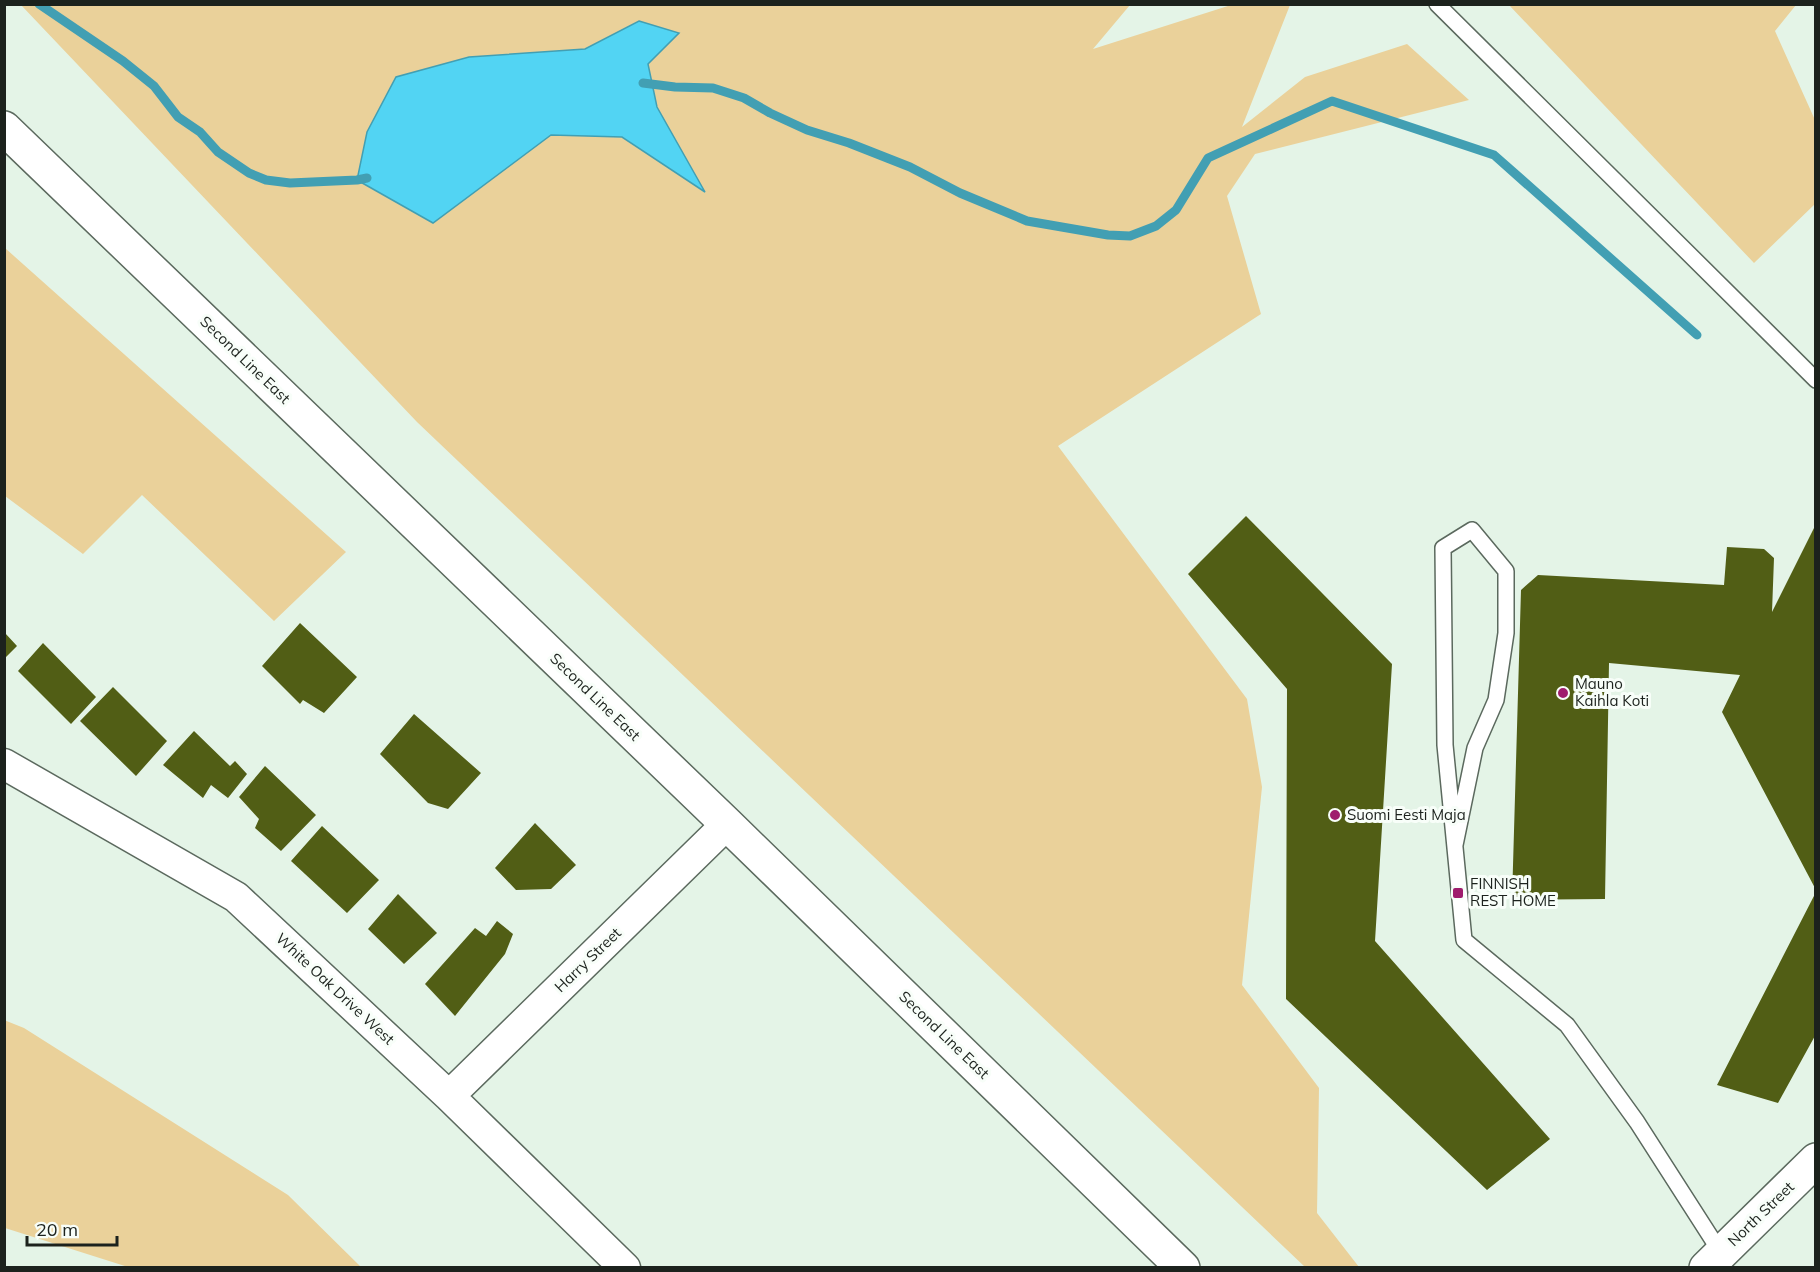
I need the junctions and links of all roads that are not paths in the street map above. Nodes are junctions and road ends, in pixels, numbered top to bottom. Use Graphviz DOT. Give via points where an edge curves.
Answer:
graph roads {
  1 [pos="1437,4"];
  2 [pos="4,128"];
  3 [pos="1815,380"];
  4 [pos="4,764"];
  5 [pos="727,824"];
  6 [pos="1455,845"];
  7 [pos="449,1096"];
  8 [pos="1815,1160"];
  9 [pos="1713,1260"];
  10 [pos="625,1268"];
  11 [pos="1183,1268"];
  1 -- 3 [label="lane"];
  2 -- 5 [label="main road, Second Line East"];
  4 -- 7 [label="street, White Oak Drive West" via="236,897"];
  5 -- 7 [label="street, Harry Street"];
  5 -- 11 [label="main road, Second Line East"];
  6 -- 6 [label="lane" via="1445,745 1443,548 1472,530 1506,571 1506,633 1496,700 1475,748"];
  6 -- 9 [label="lane" via="1464,940 1567,1025 1637,1122"];
  7 -- 10 [label="street, White Oak Drive West"];
  8 -- 9 [label="main road, North Street"];
}
